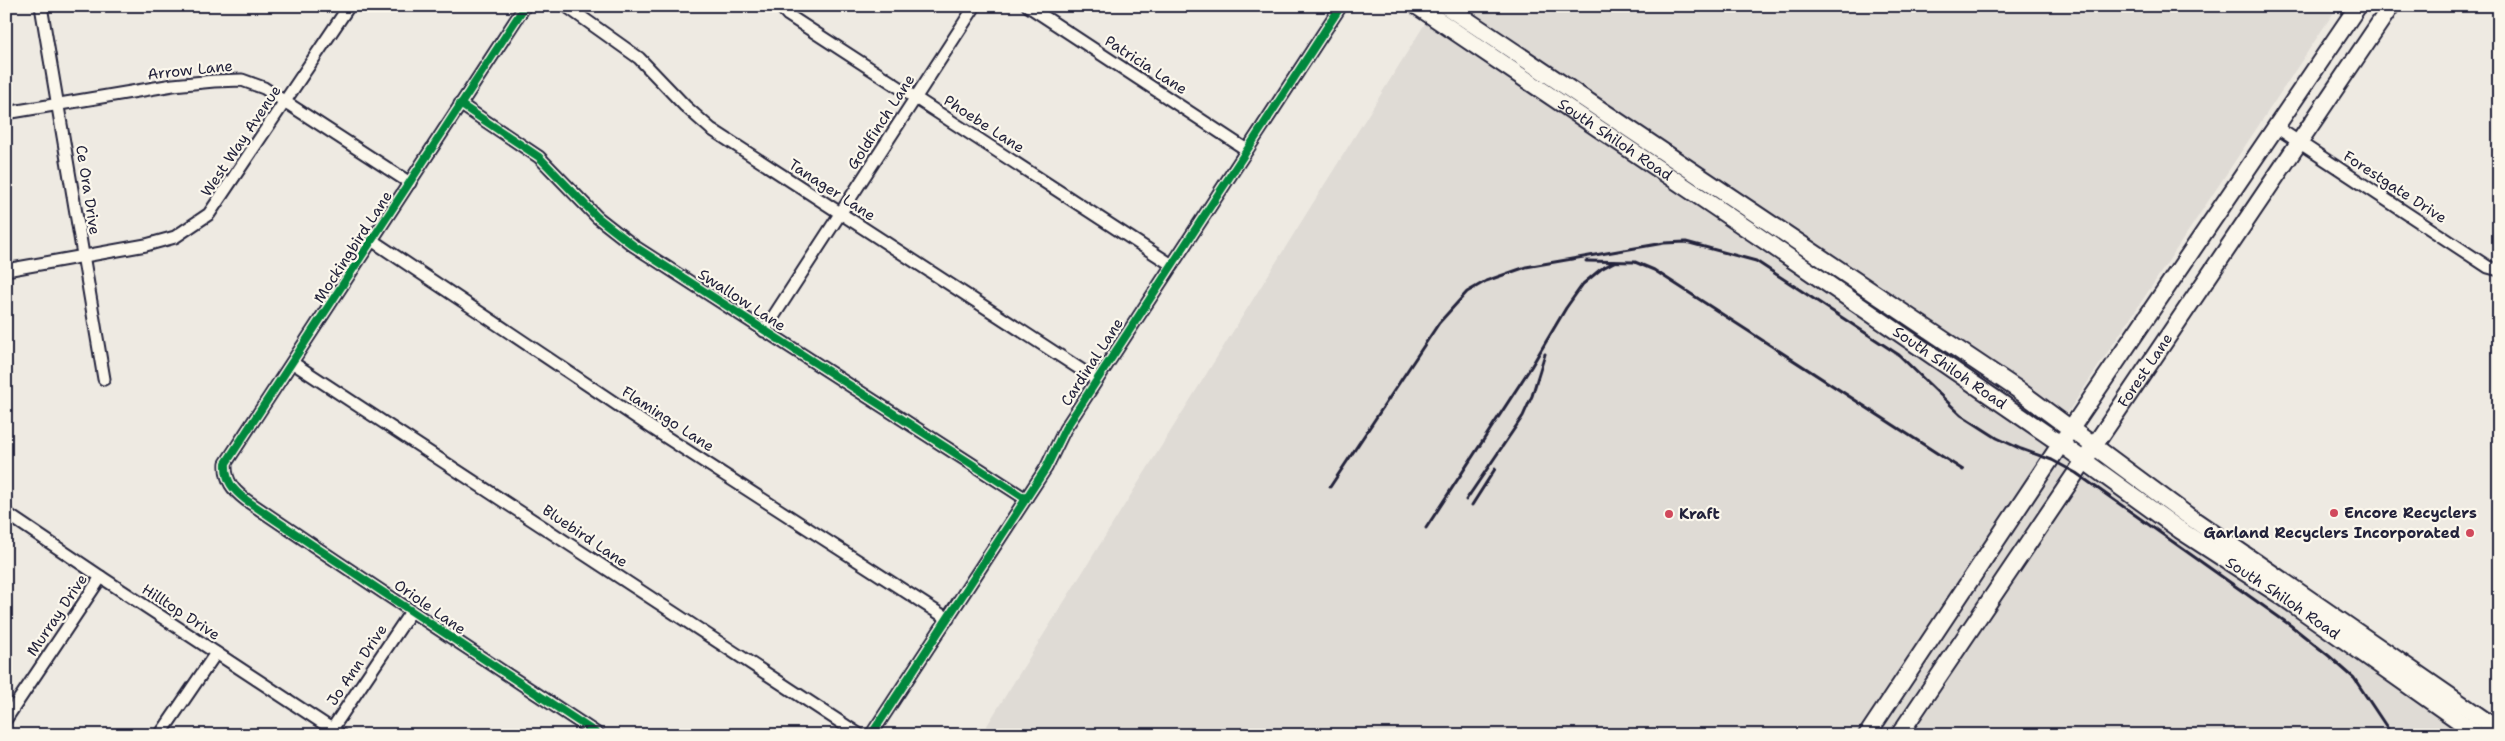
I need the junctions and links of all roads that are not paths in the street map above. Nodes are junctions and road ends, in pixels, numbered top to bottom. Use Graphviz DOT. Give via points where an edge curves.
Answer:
graph roads {
  1 [pos="40,6"];
  2 [pos="349,6"];
  3 [pos="525,6"];
  4 [pos="566,6"];
  5 [pos="780,6"];
  6 [pos="975,6"];
  7 [pos="1028,6"];
  8 [pos="1341,6"];
  9 [pos="1417,6"];
  10 [pos="1446,6"];
  11 [pos="2390,6"];
  12 [pos="2358,7"];
  13 [pos="2380,22"];
  14 [pos="916,98"];
  15 [pos="286,102"];
  16 [pos="460,104"];
  17 [pos="58,105"];
  18 [pos="6,113"];
  19 [pos="2276,127"];
  20 [pos="2299,142"];
  21 [pos="1247,150"];
  22 [pos="410,183"];
  23 [pos="840,212"];
  24 [pos="373,241"];
  25 [pos="83,257"];
  26 [pos="1172,264"];
  27 [pos="6,270"];
  28 [pos="2499,270"];
  29 [pos="764,331"];
  30 [pos="293,363"];
  31 [pos="104,378"];
  32 [pos="1096,380"];
  33 [pos="2072,428"];
  34 [pos="2061,444"];
  35 [pos="2094,444"];
  36 [pos="2083,462"];
  37 [pos="1026,499"];
  38 [pos="246,500"];
  39 [pos="6,512"];
  40 [pos="100,577"];
  41 [pos="410,612"];
  42 [pos="948,619"];
  43 [pos="216,653"];
  44 [pos="6,719"];
  45 [pos="2499,730"];
  46 [pos="334,733"];
  47 [pos="160,735"];
  48 [pos="599,735"];
  49 [pos="860,735"];
  50 [pos="871,735"];
  51 [pos="1867,735"];
  52 [pos="1899,735"];
  53 [pos="2479,735"];
  1 -- 17 [label="street, Ce Ora Drive"];
  2 -- 15 [label="street, West Way Avenue"];
  3 -- 16 [label="street, Mockingbird Lane"];
  4 -- 23 [label="street, Tanager Lane" via="639,58 712,129"];
  5 -- 14 [label="street, Phoebe Lane" via="788,15"];
  6 -- 14 [label="street, Goldfinch Lane"];
  7 -- 21 [label="street, Patricia Lane"];
  8 -- 21 [label="street, Cardinal Lane"];
  9 -- 34 [label="main road, South Shiloh Road"];
  10 -- 33 [label="main road, South Shiloh Road"];
  11 -- 13 [label="main road, Forest Lane"];
  12 -- 13 [label="main road"];
  12 -- 19 [label="main road, Forest Lane"];
  13 -- 20 [label="main road, Forest Lane"];
  14 -- 23 [label="street, Goldfinch Lane"];
  14 -- 26 [label="street, Phoebe Lane"];
  15 -- 17 [label="street, Arrow Lane" via="264,88 242,80 173,85"];
  15 -- 22 [label="street, Arrow Lane"];
  15 -- 25 [label="street, West Way Avenue" via="210,214 175,236 146,246"];
  16 -- 22 [label="street, Mockingbird Lane"];
  16 -- 29 [label="street, Swallow Lane" via="539,158 597,217 634,246"];
  17 -- 18 [label="street, Arrow Lane"];
  17 -- 25 [label="street, Ce Ora Drive"];
  19 -- 20 [label="street, Forestgate Drive"];
  19 -- 33 [label="main road, Forest Lane"];
  20 -- 28 [label="street, Forestgate Drive" via="2488,267"];
  20 -- 35 [label="main road, Forest Lane"];
  21 -- 26 [label="street, Cardinal Lane"];
  22 -- 24 [label="street, Mockingbird Lane"];
  23 -- 29 [label="street, Goldfinch Lane"];
  23 -- 32 [label="street, Tanager Lane"];
  24 -- 30 [label="street, Mockingbird Lane"];
  24 -- 42 [label="street, Flamingo Lane" via="655,430"];
  25 -- 27 [label="street, West Way Avenue"];
  25 -- 31 [label="street, Ce Ora Drive"];
  26 -- 32 [label="street, Cardinal Lane"];
  29 -- 37 [label="street, Swallow Lane"];
  30 -- 38 [label="street, Mockingbird Lane" via="226,463 232,489"];
  30 -- 49 [label="street, Bluebird Lane"];
  32 -- 37 [label="street, Cardinal Lane"];
  33 -- 34 [label="main road, Forest Lane"];
  33 -- 35 [label="main road, South Shiloh Road"];
  34 -- 36 [label="main road, South Shiloh Road"];
  34 -- 51 [label="main road, Forest Lane"];
  35 -- 36 [label="main road, Forest Lane"];
  35 -- 45 [label="main road, South Shiloh Road" via="2187,515"];
  36 -- 52 [label="main road, Forest Lane"];
  36 -- 53 [label="main road, South Shiloh Road"];
  37 -- 42 [label="street, Cardinal Lane"];
  38 -- 41 [label="street, Oriole Lane"];
  39 -- 40 [label="street, Hilltop Drive"];
  40 -- 43 [label="street, Hilltop Drive"];
  40 -- 44 [label="street, Murray Drive"];
  41 -- 46 [label="street, Jo Ann Drive"];
  41 -- 48 [label="street, Oriole Lane"];
  42 -- 50 [label="street, Cardinal Lane"];
  43 -- 46 [label="street, Hilltop Drive"];
  43 -- 47 [label="street"];
}
